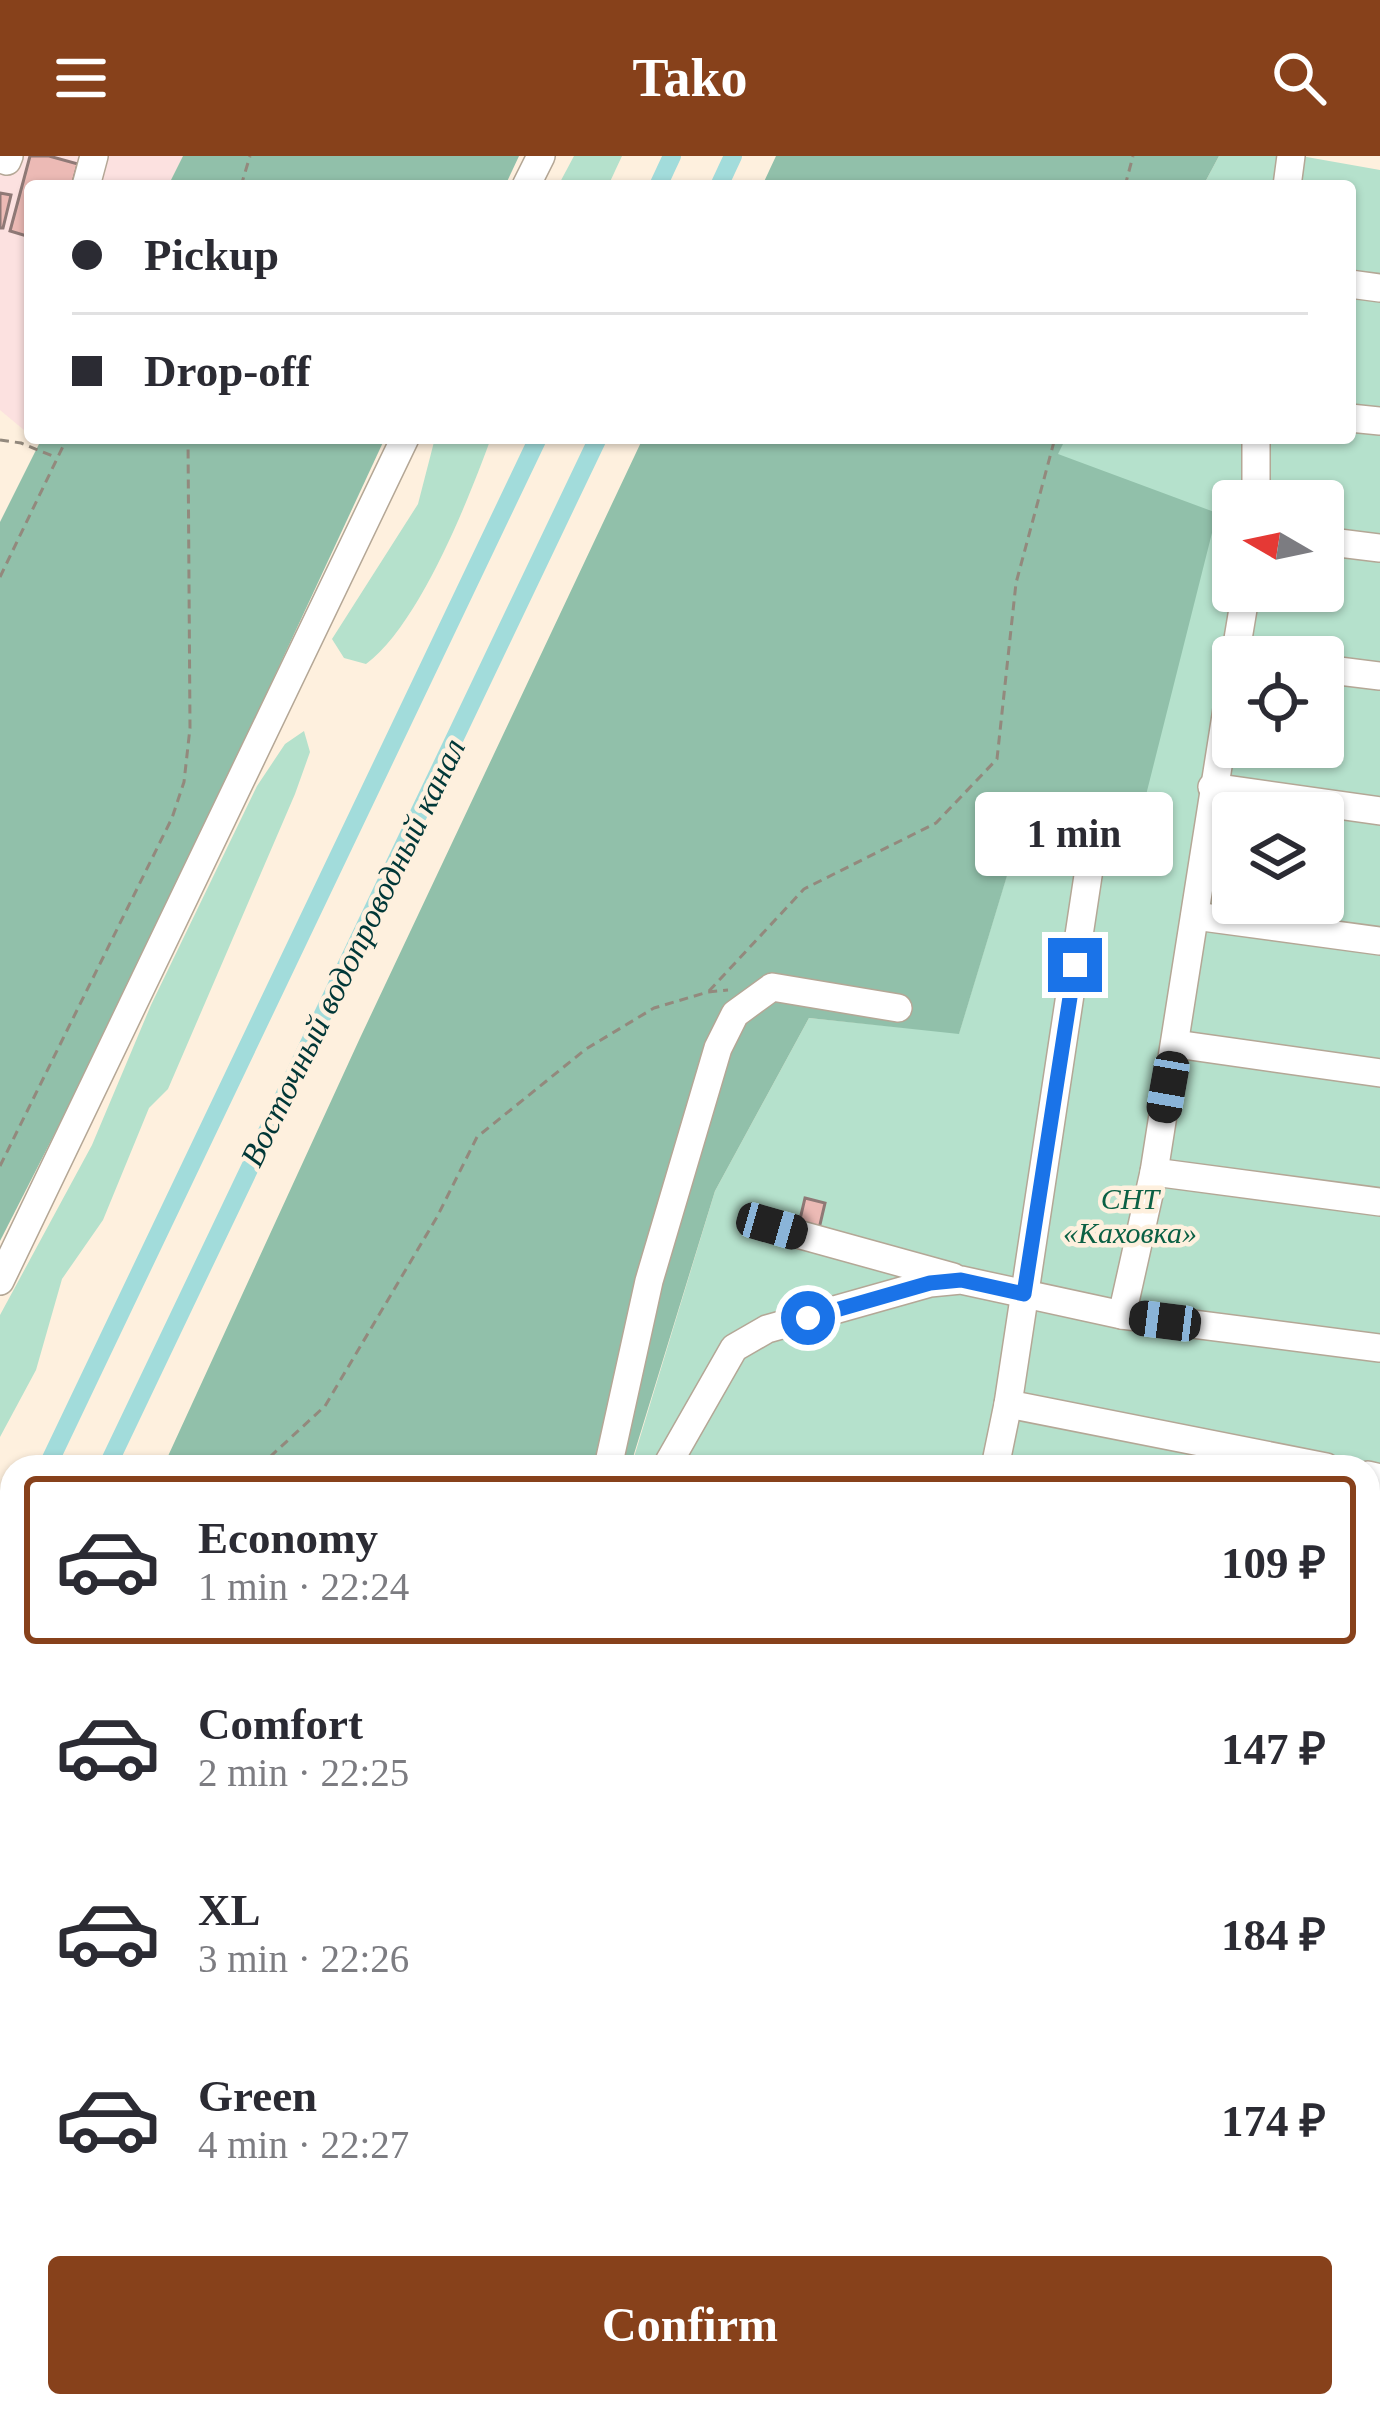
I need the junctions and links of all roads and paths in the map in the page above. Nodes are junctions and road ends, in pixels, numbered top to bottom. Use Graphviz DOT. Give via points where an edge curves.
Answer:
graph roads {
  1 [pos="9,156"];
  2 [pos="0,159"];
  3 [pos="0,440"];
  4 [pos="64,444"];
  5 [pos="188,444"];
  6 [pos="402,444"];
  7 [pos="1052,444"];
  8 [pos="1256,444"];
  9 [pos="57,458"];
  10 [pos="1256,480"];
  11 [pos="1344,544"];
  12 [pos="1380,548"];
  13 [pos="0,577"];
  14 [pos="1344,672"];
  15 [pos="1380,676"];
  16 [pos="1215,768"];
  17 [pos="1212,787"];
  18 [pos="1380,811"];
  19 [pos="1096,824"];
  20 [pos="1195,916"];
  21 [pos="1380,941"];
  22 [pos="729,990"];
  23 [pos="708,992"];
  24 [pos="898,1008"];
  25 [pos="1176,1044"];
  26 [pos="1380,1073"];
  27 [pos="0,1166"];
  28 [pos="1154,1172"];
  29 [pos="1380,1202"];
  30 [pos="772,1226"];
  31 [pos="961,1280"];
  32 [pos="0,1282"];
  33 [pos="1024,1294"];
  34 [pos="1122,1316"];
  35 [pos="1380,1348"];
  36 [pos="1008,1404"];
  37 [pos="272,1455"];
  38 [pos="611,1455"];
  39 [pos="673,1455"];
  40 [pos="997,1455"];
  41 [pos="1266,1455"];
  1 -- 2 [label="street"];
  3 -- 9 [label="path"];
  4 -- 9 [label="path"];
  5 -- 27 [label="path" via="184,782"];
  6 -- 32 [label="street"];
  7 -- 23 [label="path" via="1016,584 997,759 936,823 804,889"];
  8 -- 10 [label="street"];
  9 -- 13 [label="path"];
  11 -- 12 [label="street"];
  14 -- 15 [label="street"];
  16 -- 17 [label="street"];
  17 -- 18 [label="street"];
  17 -- 20 [label="street"];
  19 -- 33 [label="street"];
  20 -- 21 [label="street"];
  20 -- 25 [label="street"];
  22 -- 23 [label="path"];
  23 -- 37 [label="path" via="654,1008 586,1049 477,1137 325,1406"];
  24 -- 38 [label="street" via="772,987 735,1014 649,1281"];
  25 -- 26 [label="street"];
  25 -- 28 [label="street"];
  28 -- 29 [label="street"];
  28 -- 34 [label="street"];
  30 -- 31 [label="street"];
  31 -- 33 [label="street"];
  31 -- 39 [label="street" via="766,1329 734,1348"];
  33 -- 34 [label="street"];
  33 -- 36 [label="street"];
  34 -- 35 [label="street"];
  36 -- 40 [label="street"];
  36 -- 41 [label="street"];
}
